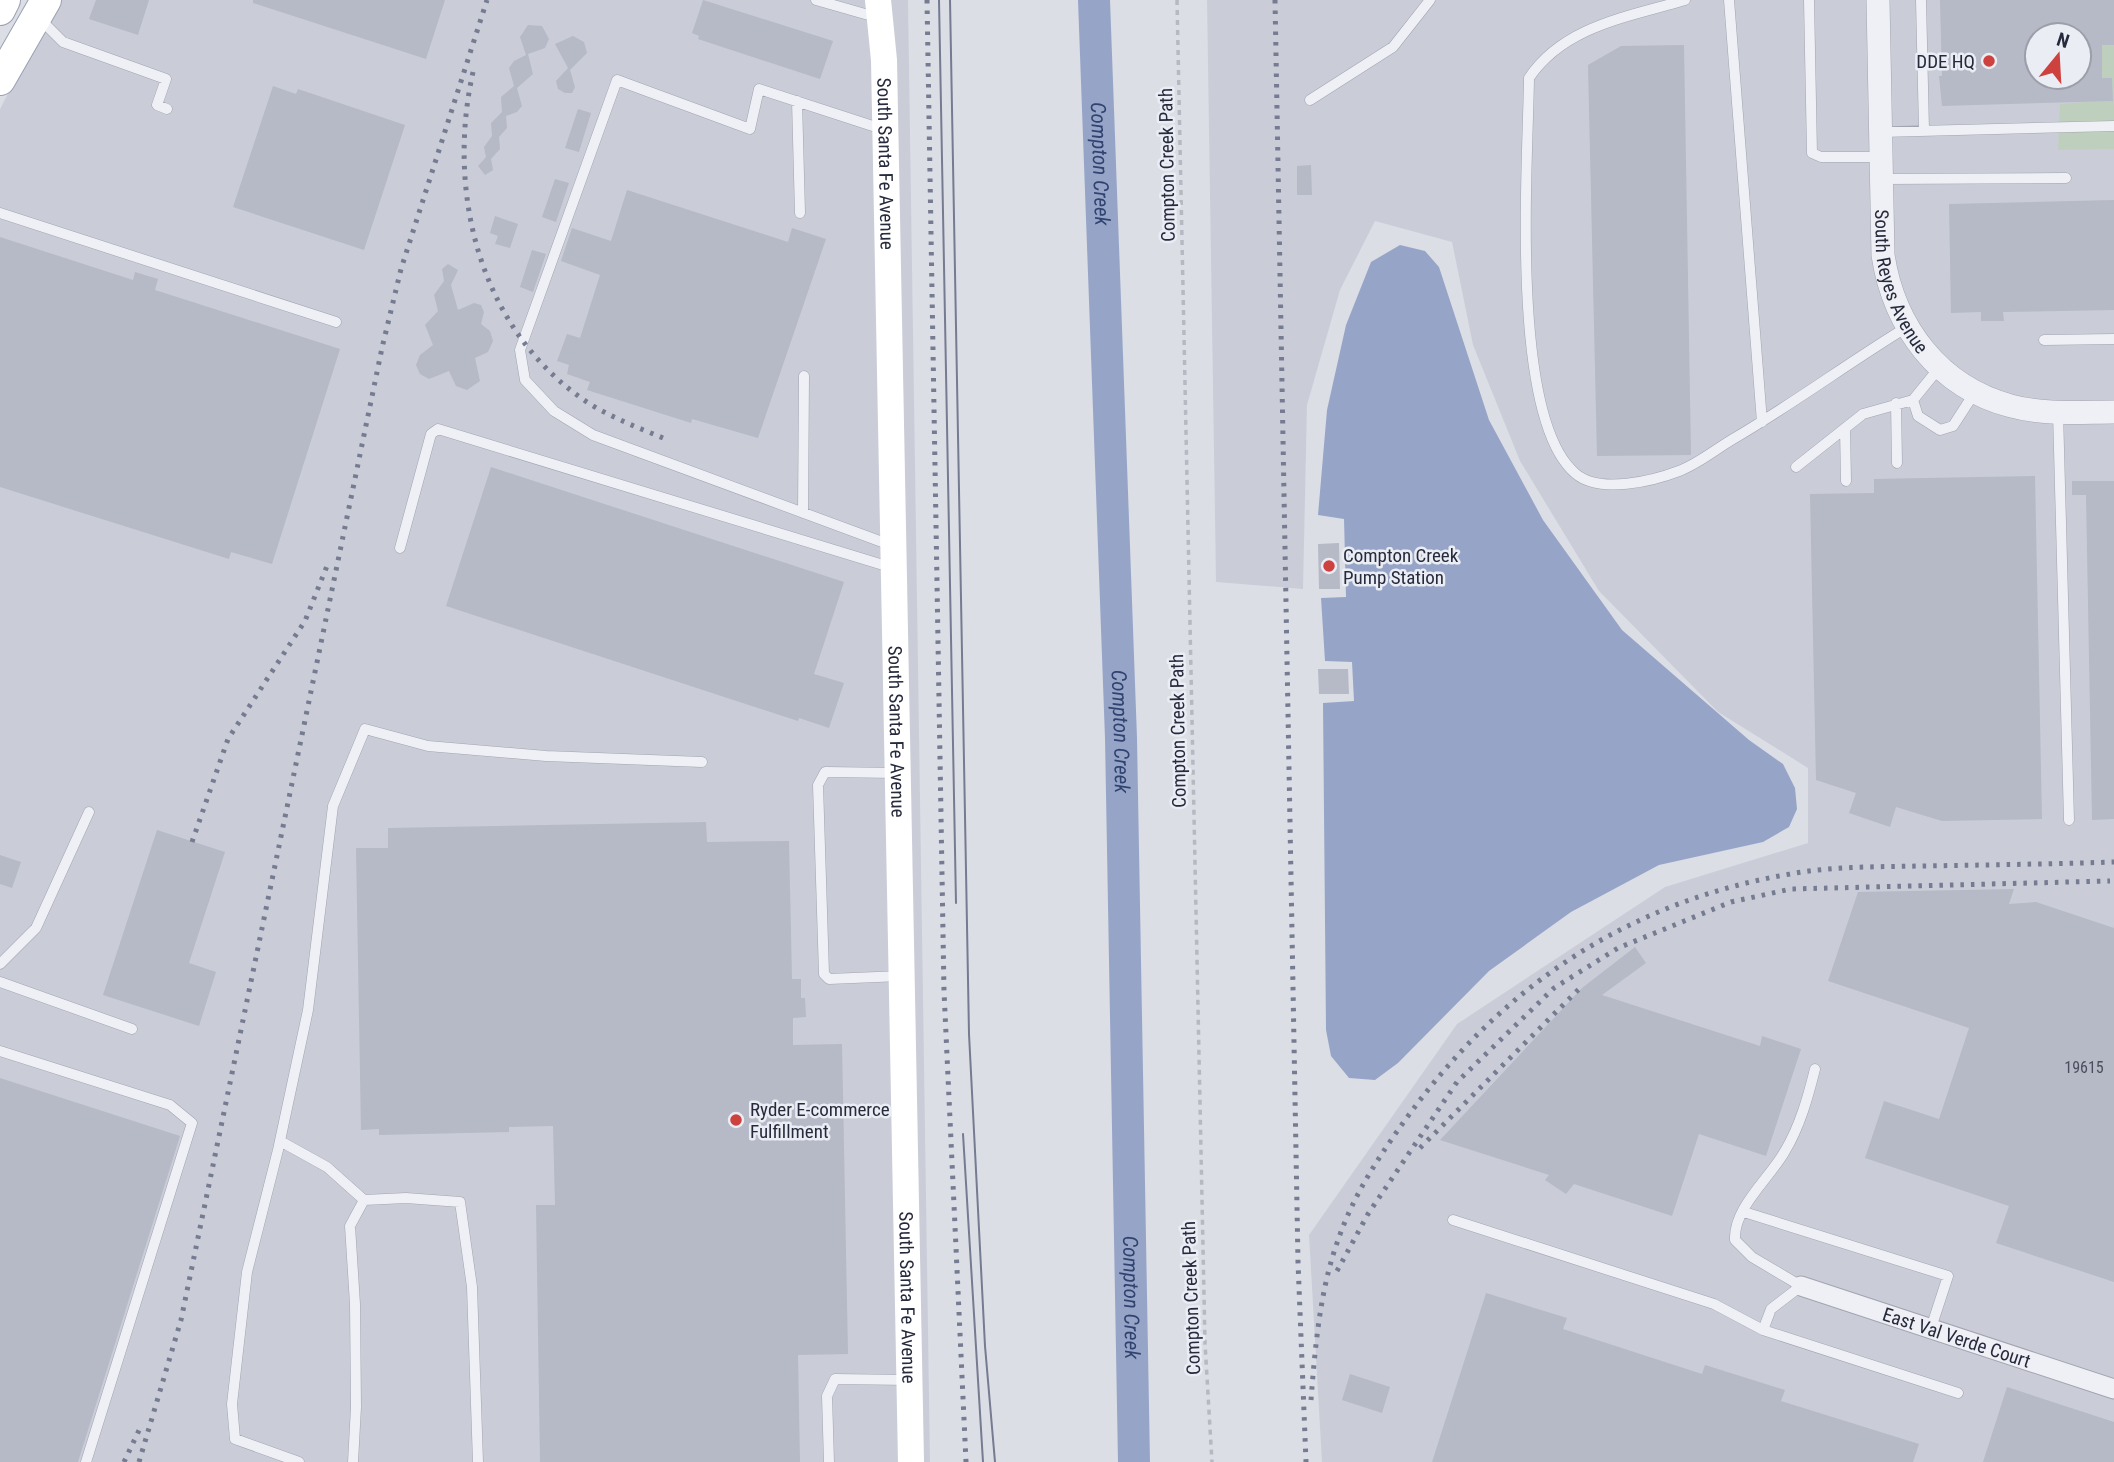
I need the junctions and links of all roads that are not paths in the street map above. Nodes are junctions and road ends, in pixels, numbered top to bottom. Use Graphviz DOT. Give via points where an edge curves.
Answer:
graph roads {
  1 [pos="5,0"];
  2 [pos="816,0"];
  3 [pos="1430,0"];
  4 [pos="1685,0"];
  5 [pos="1729,0"];
  6 [pos="1809,0"];
  7 [pos="1878,0"];
  8 [pos="1921,0"];
  9 [pos="42,8"];
  10 [pos="878,9"];
  11 [pos="0,10"];
  12 [pos="0,80"];
  13 [pos="1310,100"];
  14 [pos="797,101"];
  15 [pos="167,109"];
  16 [pos="2114,126"];
  17 [pos="885,130"];
  18 [pos="1924,130"];
  19 [pos="1880,132"];
  20 [pos="1881,168"];
  21 [pos="2066,178"];
  22 [pos="0,213"];
  23 [pos="800,213"];
  24 [pos="336,322"];
  25 [pos="1907,327"];
  26 [pos="2114,339"];
  27 [pos="2043,340"];
  28 [pos="1939,368"];
  29 [pos="804,376"];
  30 [pos="1975,392"];
  31 [pos="1913,400"];
  32 [pos="1896,403"];
  33 [pos="2058,411"];
  34 [pos="2114,412"];
  35 [pos="1762,422"];
  36 [pos="1845,428"];
  37 [pos="1897,463"];
  38 [pos="1796,467"];
  39 [pos="1846,481"];
  40 [pos="803,513"];
  41 [pos="400,548"];
  42 [pos="893,557"];
  43 [pos="702,762"];
  44 [pos="897,773"];
  45 [pos="89,812"];
  46 [pos="2069,820"];
  47 [pos="0,964"];
  48 [pos="901,976"];
  49 [pos="0,982"];
  50 [pos="132,1029"];
  51 [pos="0,1051"];
  52 [pos="1815,1069"];
  53 [pos="280,1141"];
  54 [pos="364,1200"];
  55 [pos="1744,1212"];
  56 [pos="1453,1220"];
  57 [pos="1801,1286"];
  58 [pos="1931,1328"];
  59 [pos="1763,1330"];
  60 [pos="909,1380"];
  61 [pos="2114,1389"];
  62 [pos="1958,1393"];
  63 [pos="86,1462"];
  64 [pos="299,1462"];
  65 [pos="353,1462"];
  66 [pos="478,1462"];
  67 [pos="829,1462"];
  68 [pos="911,1462"];
  1 -- 11 [label="main road"];
  2 -- 10 [label="lane"];
  3 -- 13 [label="lane" via="1394,47"];
  4 -- 35 [label="lane" via="1592,28 1558,44 1529,78 1530,338 1545,421 1558,455 1578,476 1603,483 1636,482 1680,471"];
  5 -- 35 [label="lane"];
  6 -- 20 [label="lane" via="1812,153"];
  7 -- 19 [label="street, South Reyes Avenue"];
  8 -- 18 [label="lane"];
  9 -- 12 [label="main road"];
  9 -- 15 [label="lane" via="63,42 166,79 157,105"];
  10 -- 17 [label="main road, South Santa Fe Avenue"];
  14 -- 17 [label="lane"];
  14 -- 23 [label="lane"];
  14 -- 40 [label="lane" via="759,89 750,129 617,80 520,350 525,380 554,411 593,435"];
  16 -- 18 [label="lane"];
  17 -- 42 [label="main road, South Santa Fe Avenue"];
  18 -- 19 [label="lane"];
  19 -- 20 [label="street, South Reyes Avenue"];
  20 -- 21 [label="lane"];
  20 -- 25 [label="street, South Reyes Avenue" via="1887,283"];
  22 -- 24 [label="lane"];
  25 -- 28 [label="street, South Reyes Avenue"];
  25 -- 35 [label="lane"];
  26 -- 27 [label="lane"];
  28 -- 30 [label="street, South Reyes Avenue"];
  28 -- 31 [label="lane"];
  29 -- 40 [label="lane"];
  30 -- 31 [label="lane" via="1952,426 1940,430 1918,416"];
  30 -- 33 [label="street, South Reyes Avenue" via="2013,407"];
  31 -- 32 [label="lane"];
  32 -- 36 [label="lane" via="1863,414"];
  32 -- 37 [label="lane"];
  33 -- 34 [label="street, South Reyes Avenue"];
  33 -- 46 [label="lane"];
  36 -- 38 [label="lane"];
  36 -- 39 [label="lane"];
  40 -- 42 [label="lane"];
  41 -- 42 [label="lane" via="431,434 438,429"];
  42 -- 44 [label="main road, South Santa Fe Avenue"];
  43 -- 53 [label="lane" via="428,746 365,729 333,807 308,1010"];
  44 -- 48 [label="main road, South Santa Fe Avenue"];
  44 -- 48 [label="lane" via="825,772 818,799 824,974 829,979"];
  45 -- 47 [label="lane" via="36,928"];
  48 -- 60 [label="main road, South Santa Fe Avenue"];
  49 -- 50 [label="lane"];
  51 -- 63 [label="lane" via="170,1105 192,1123"];
  52 -- 55 [label="lane" via="1787,1149"];
  53 -- 54 [label="lane" via="327,1167"];
  53 -- 64 [label="lane" via="247,1272 232,1404 235,1439"];
  54 -- 65 [label="lane" via="350,1226 356,1343"];
  54 -- 66 [label="lane" via="460,1202 472,1287"];
  55 -- 57 [label="lane" via="1734,1232 1741,1248"];
  55 -- 58 [label="lane" via="1948,1276"];
  56 -- 59 [label="lane" via="1714,1304"];
  57 -- 58 [label="street, East Val Verde Court"];
  57 -- 59 [label="lane" via="1771,1309"];
  58 -- 61 [label="street, East Val Verde Court"];
  59 -- 62 [label="lane"];
  60 -- 67 [label="lane" via="835,1379 827,1396"];
  60 -- 68 [label="main road, South Santa Fe Avenue"];
}
